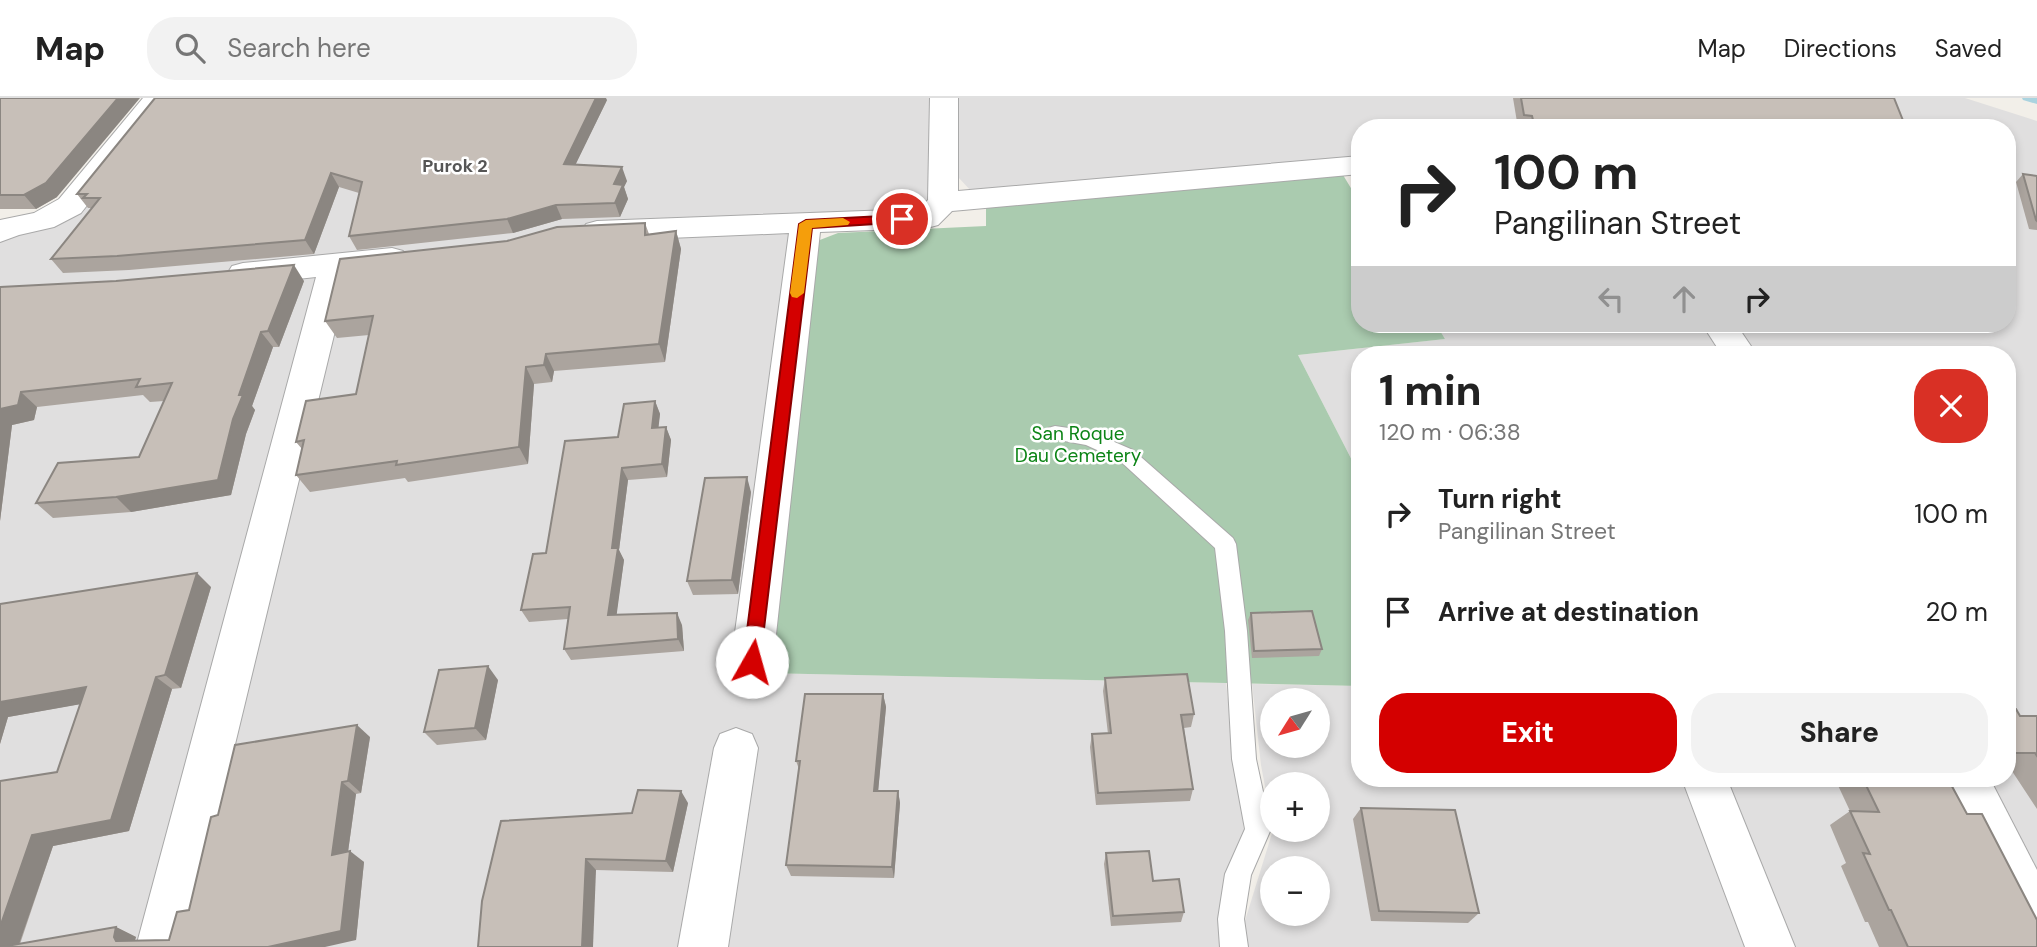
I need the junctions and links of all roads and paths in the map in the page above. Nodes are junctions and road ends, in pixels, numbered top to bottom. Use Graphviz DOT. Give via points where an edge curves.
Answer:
graph roads {
  1 [pos="158,98"];
  2 [pos="944,98"];
  3 [pos="1351,166"];
  4 [pos="935,210"];
  5 [pos="806,224"];
  6 [pos="0,232"];
  7 [pos="562,232"];
  8 [pos="419,255"];
  9 [pos="336,263"];
  10 [pos="210,278"];
  11 [pos="1055,433"];
  12 [pos="752,662"];
  13 [pos="736,748"];
  14 [pos="1708,787"];
  15 [pos="1970,787"];
  16 [pos="2037,920"];
  17 [pos="161,947"];
  18 [pos="703,947"];
  19 [pos="1234,947"];
  20 [pos="1770,947"];
  1 -- 6 [label="street" via="71,206 56,216"];
  2 -- 4 [label="street"];
  3 -- 4 [label="street"];
  4 -- 5 [label="street"];
  5 -- 7 [label="street"];
  5 -- 12 [label="street"];
  8 -- 9 [label="street"];
  9 -- 10 [label="street"];
  9 -- 17 [label="street"];
  11 -- 19 [label="lane" via="1089,438 1126,455 1225,544 1244,759 1258,829 1238,874 1231,919"];
  13 -- 18 [label="street"];
  14 -- 20 [label="street"];
  15 -- 16 [label="street"];
}
